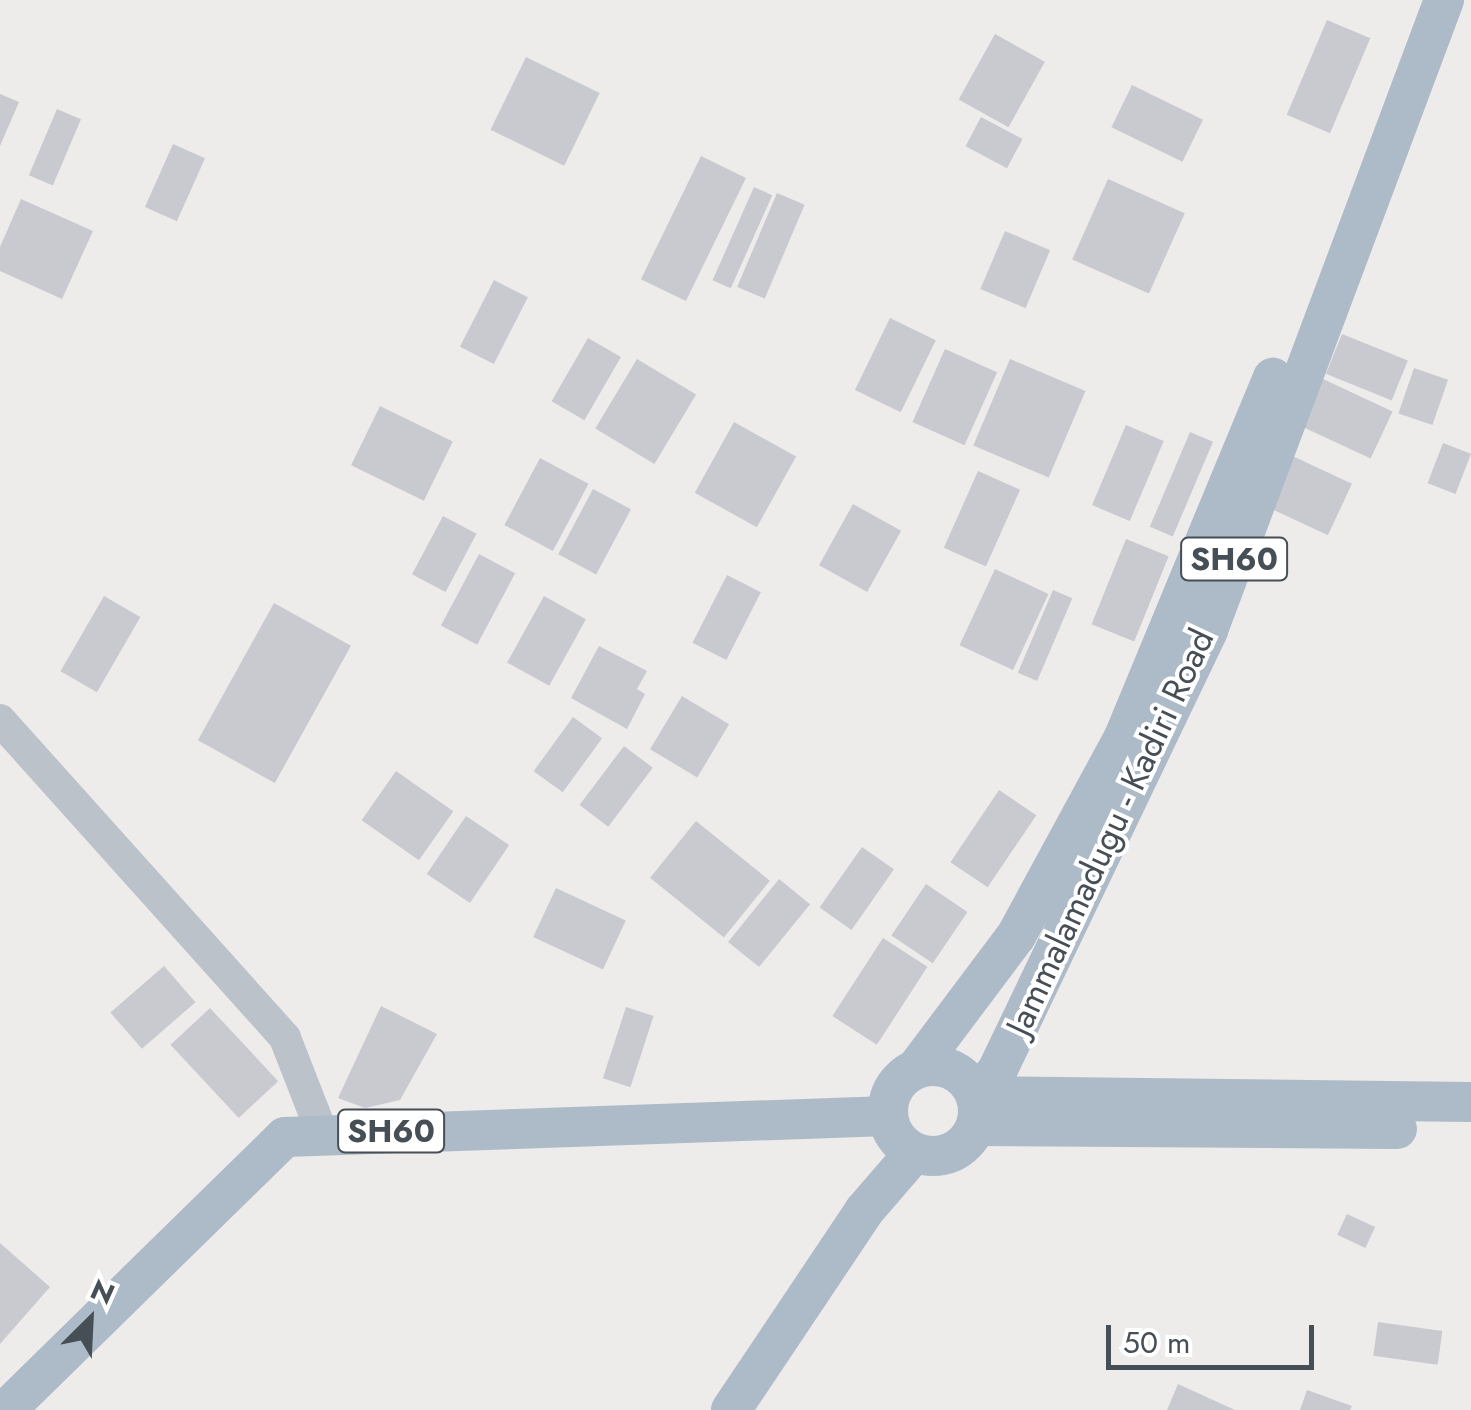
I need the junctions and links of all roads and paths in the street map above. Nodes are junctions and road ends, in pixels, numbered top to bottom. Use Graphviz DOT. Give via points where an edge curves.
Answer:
graph roads {
  1 [pos="1417,0"];
  2 [pos="1444,0"];
  3 [pos="0,720"];
  4 [pos="916,1069"];
  5 [pos="1471,1102"];
  6 [pos="976,1111"];
  7 [pos="888,1116"];
  8 [pos="1471,1130"];
  9 [pos="322,1133"];
  10 [pos="914,1152"];
  11 [pos="6,1410"];
  12 [pos="731,1410"];
  1 -- 4 [label="main road, Jammalamadugu - Kadiri Road / SH60" via="1267,392 1124,737 1016,936"];
  2 -- 6 [label="main road, Jammalamadugu - Kadiri Road / SH60" via="1208,630"];
  3 -- 9 [label="street" via="285,1038"];
  4 -- 6 [label="main road" via="945,1068"];
  4 -- 7 [label="main road, Jammalamadugu - Kadiri Road / SH60" via="894,1087"];
  5 -- 6 [label="main road"];
  6 -- 8 [label="main road"];
  6 -- 10 [label="main road, Jammalamadugu - Kadiri Road / SH60" via="969,1139 945,1155"];
  7 -- 9 [label="main road, SH60"];
  7 -- 10 [label="main road" via="901,1144"];
  9 -- 11 [label="main road, SH60" via="286,1136"];
  10 -- 12 [label="main road" via="864,1211"];
}
